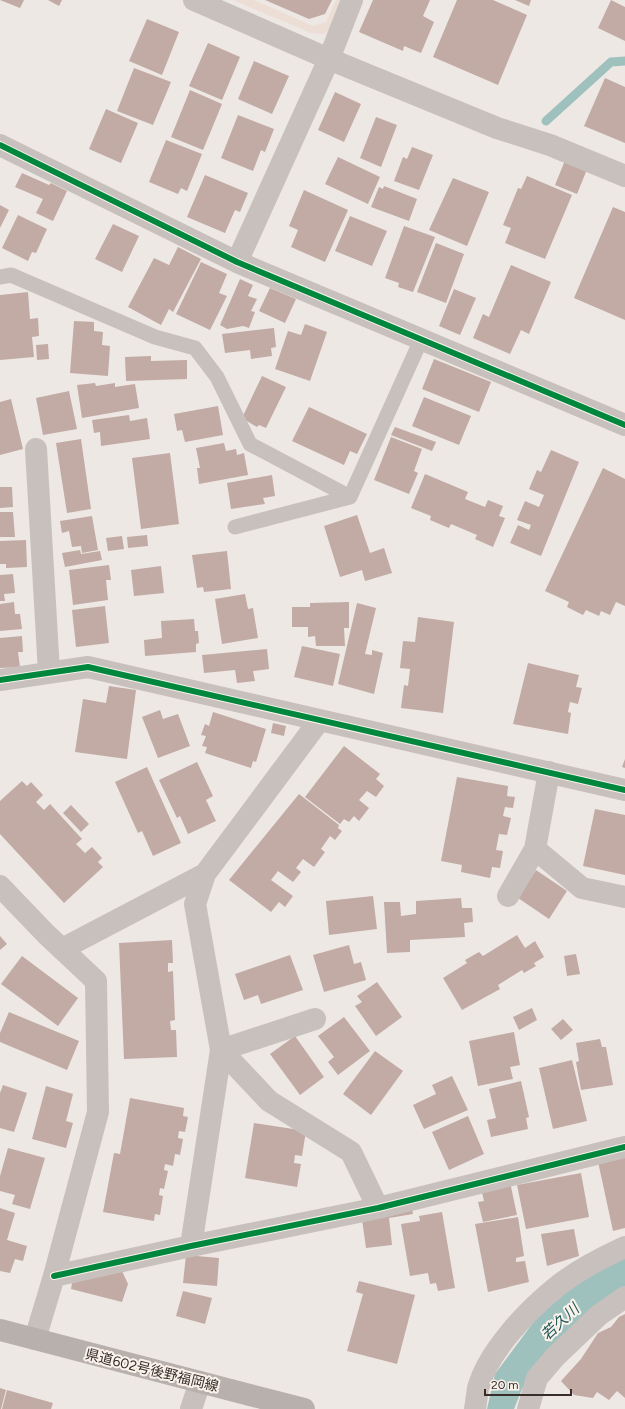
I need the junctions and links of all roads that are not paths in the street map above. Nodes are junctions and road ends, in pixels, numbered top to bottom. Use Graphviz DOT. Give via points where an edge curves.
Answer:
graph roads {
  1 [pos="194,0"];
  2 [pos="352,0"];
  3 [pos="328,59"];
  4 [pos="0,145"];
  5 [pos="625,176"];
  6 [pos="237,262"];
  7 [pos="0,276"];
  8 [pos="421,340"];
  9 [pos="625,425"];
  10 [pos="36,449"];
  11 [pos="350,497"];
  12 [pos="235,527"];
  13 [pos="49,672"];
  14 [pos="0,680"];
  15 [pos="319,720"];
  16 [pos="549,772"];
  17 [pos="625,790"];
  18 [pos="536,848"];
  19 [pos="205,874"];
  20 [pos="0,886"];
  21 [pos="508,896"];
  22 [pos="625,897"];
  23 [pos="62,949"];
  24 [pos="315,1018"];
  25 [pos="221,1050"];
  26 [pos="625,1147"];
  27 [pos="378,1208"];
  28 [pos="191,1246"];
  29 [pos="625,1247"];
  30 [pos="54,1276"];
  31 [pos="625,1297"];
  32 [pos="0,1330"];
  33 [pos="35,1339"];
  34 [pos="200,1382"];
  35 [pos="191,1409"];
  36 [pos="304,1409"];
  37 [pos="475,1409"];
  38 [pos="528,1409"];
  1 -- 3 [label="street"];
  2 -- 3 [label="street"];
  3 -- 5 [label="street" via="497,128 550,145"];
  3 -- 6 [label="street"];
  4 -- 6 [label="street"];
  6 -- 8 [label="street"];
  7 -- 11 [label="lane" via="11,275 156,336 195,348 217,377 250,444"];
  8 -- 9 [label="street"];
  8 -- 11 [label="lane"];
  10 -- 13 [label="street"];
  11 -- 12 [label="lane"];
  13 -- 14 [label="street"];
  13 -- 15 [label="street" via="88,667"];
  15 -- 16 [label="street"];
  15 -- 19 [label="street"];
  16 -- 17 [label="street"];
  16 -- 18 [label="street"];
  18 -- 21 [label="street"];
  18 -- 22 [label="street" via="582,888"];
  19 -- 23 [label="street"];
  19 -- 25 [label="street" via="195,904"];
  20 -- 23 [label="street"];
  23 -- 30 [label="street" via="96,981 98,1112"];
  24 -- 25 [label="street"];
  25 -- 27 [label="street" via="269,1102 351,1152"];
  25 -- 28 [label="street"];
  26 -- 27 [label="street"];
  27 -- 28 [label="street"];
  28 -- 30 [label="street"];
  29 -- 37 [label="street" via="554,1288 517,1324 492,1358 479,1387"];
  30 -- 33 [label="street"];
  31 -- 38 [label="street" via="599,1315 555,1357 537,1378"];
  32 -- 33 [label="main road, 県道602号後野福岡線"];
  33 -- 34 [label="main road, 県道602号後野福岡線"];
  34 -- 35 [label="street"];
  34 -- 36 [label="main road, 県道602号後野福岡線"];
}
